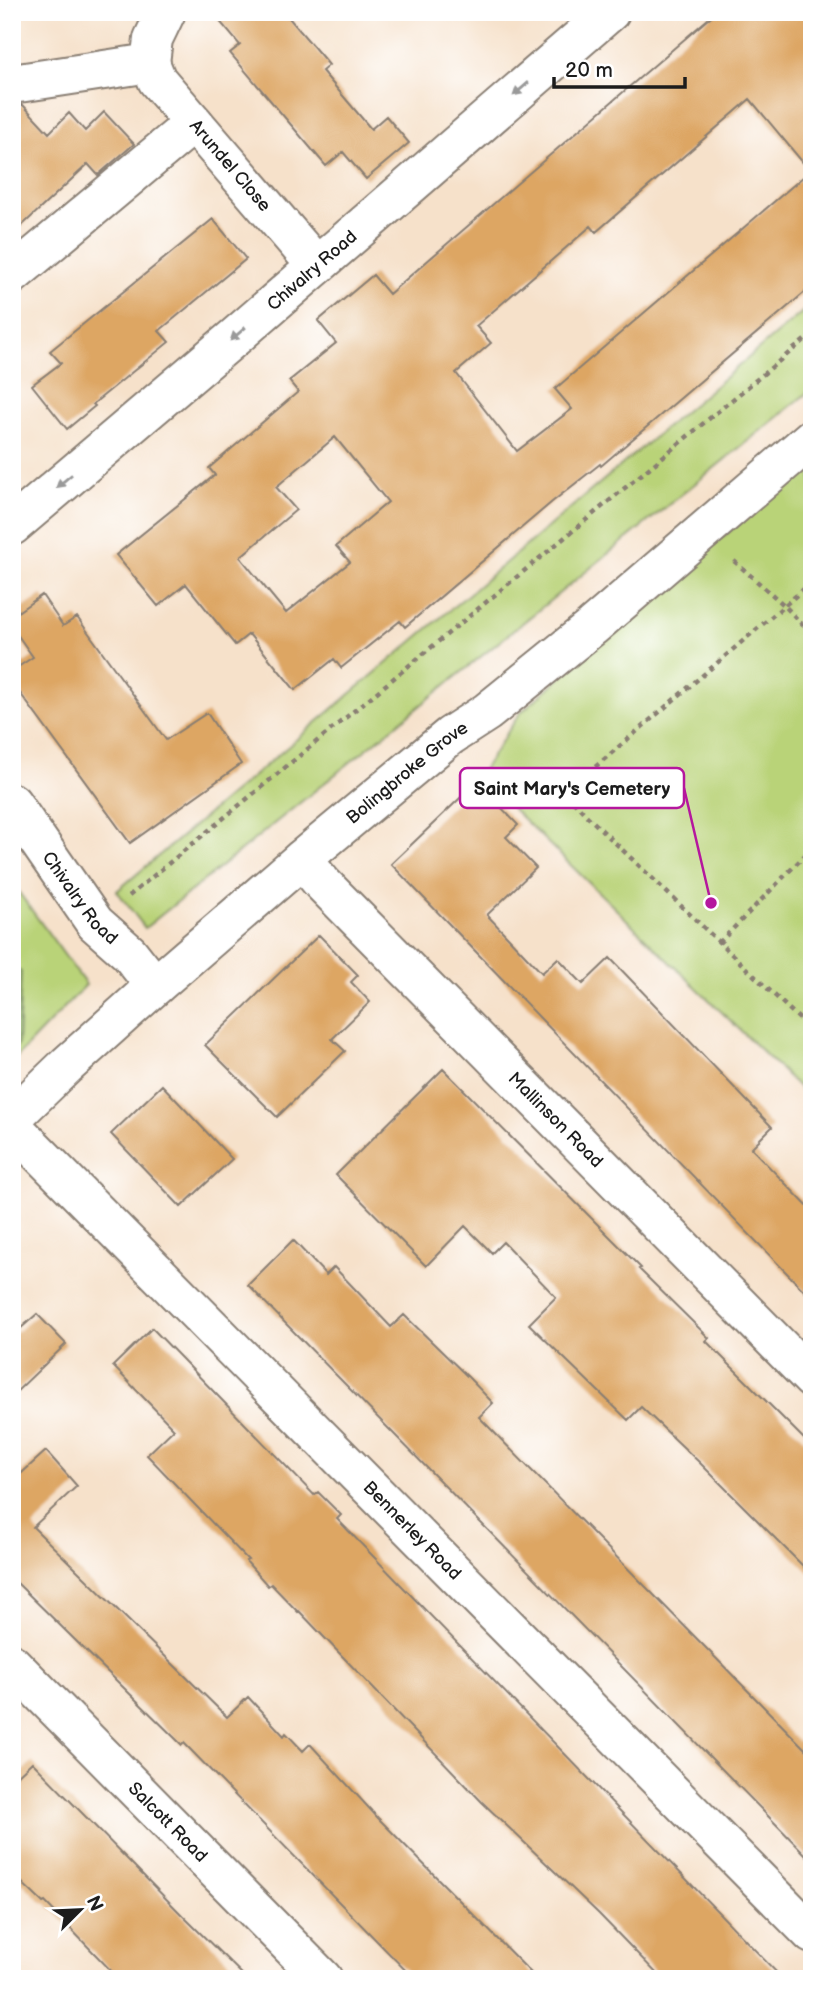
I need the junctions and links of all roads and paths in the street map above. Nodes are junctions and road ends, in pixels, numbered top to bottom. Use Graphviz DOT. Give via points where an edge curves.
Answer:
graph roads {
  1 [pos="166,12"];
  2 [pos="610,12"];
  3 [pos="150,64"];
  4 [pos="12,84"];
  5 [pos="194,123"];
  6 [pos="316,265"];
  7 [pos="12,275"];
  8 [pos="812,334"];
  9 [pos="812,438"];
  10 [pos="12,526"];
  11 [pos="729,556"];
  12 [pos="812,582"];
  13 [pos="784,605"];
  14 [pos="812,635"];
  15 [pos="12,803"];
  16 [pos="812,848"];
  17 [pos="302,859"];
  18 [pos="128,896"];
  19 [pos="719,943"];
  20 [pos="155,986"];
  21 [pos="812,1031"];
  22 [pos="12,1118"];
  23 [pos="12,1126"];
  24 [pos="812,1379"];
  25 [pos="12,1664"];
  26 [pos="812,1934"];
  27 [pos="323,1979"];
  1 -- 3 [label="street" via="153,39"];
  2 -- 6 [label="street, Chivalry Road, one-way"];
  3 -- 4 [label="street"];
  3 -- 5 [label="street, Arundel Close"];
  5 -- 6 [label="street, Arundel Close"];
  5 -- 7 [label="street"];
  6 -- 10 [label="street, Chivalry Road, one-way"];
  8 -- 18 [label="path"];
  9 -- 17 [label="street, Bolingbroke Grove" via="592,627 450,736"];
  11 -- 13 [label="path"];
  12 -- 13 [label="path"];
  13 -- 14 [label="path"];
  13 -- 19 [label="path" via="574,785 570,797"];
  15 -- 20 [label="street, Chivalry Road" via="95,923 129,953"];
  16 -- 19 [label="path"];
  17 -- 20 [label="street, Bolingbroke Grove"];
  17 -- 24 [label="street, Mallinson Road"];
  19 -- 21 [label="path"];
  20 -- 22 [label="street, Bolingbroke Grove"];
  23 -- 26 [label="street, Bennerley Road"];
  25 -- 27 [label="street, Salcott Road"];
}
